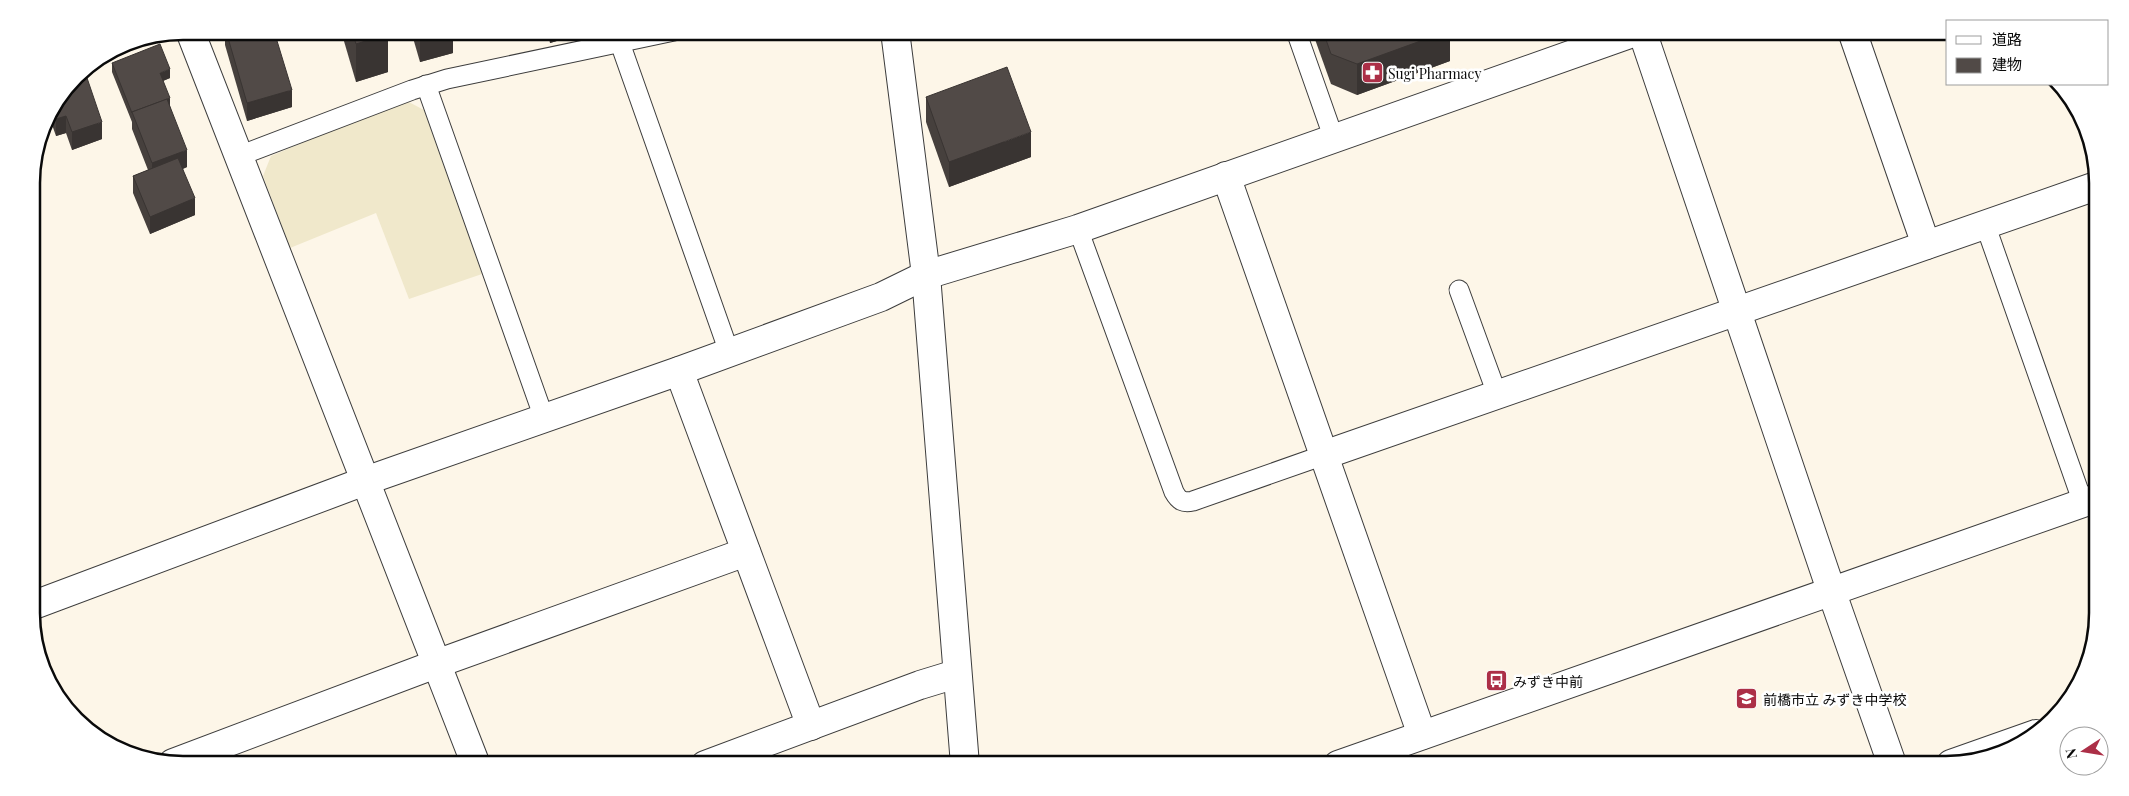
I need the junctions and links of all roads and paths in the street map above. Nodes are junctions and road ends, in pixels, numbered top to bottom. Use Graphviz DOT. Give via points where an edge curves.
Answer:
graph roads {
  1 [pos="194,40"];
  2 [pos="634,40"];
  3 [pos="896,40"];
  4 [pos="1299,40"];
  5 [pos="1614,40"];
  6 [pos="1643,40"];
  7 [pos="1855,40"];
  8 [pos="620,43"];
  9 [pos="426,85"];
  10 [pos="1334,139"];
  11 [pos="239,156"];
  12 [pos="1226,176"];
  13 [pos="2089,188"];
  14 [pos="1985,224"];
  15 [pos="1078,229"];
  16 [pos="1926,245"];
  17 [pos="926,275"];
  18 [pos="1460,290"];
  19 [pos="1737,311"];
  20 [pos="729,352"];
  21 [pos="679,371"];
  22 [pos="1498,394"];
  23 [pos="544,418"];
  24 [pos="1324,455"];
  25 [pos="365,481"];
  26 [pos="2089,498"];
  27 [pos="2089,501"];
  28 [pos="746,552"];
  29 [pos="1832,593"];
  30 [pos="40,603"];
  31 [pos="436,664"];
  32 [pos="956,674"];
  33 [pos="811,726"];
  34 [pos="1422,735"];
  35 [pos="192,756"];
  36 [pos="472,756"];
  37 [pos="729,756"];
  38 [pos="964,756"];
  39 [pos="1361,756"];
  40 [pos="1889,756"];
  1 -- 11 [label="street"];
  2 -- 8 [label="lane"];
  3 -- 17 [label="street"];
  4 -- 10 [label="lane"];
  5 -- 10 [label="street"];
  6 -- 19 [label="street"];
  7 -- 16 [label="street"];
  8 -- 9 [label="lane"];
  8 -- 20 [label="lane"];
  9 -- 11 [label="lane"];
  9 -- 23 [label="lane"];
  10 -- 12 [label="street"];
  11 -- 25 [label="street"];
  12 -- 15 [label="street"];
  12 -- 24 [label="street"];
  13 -- 14 [label="street"];
  14 -- 16 [label="street"];
  14 -- 26 [label="lane"];
  15 -- 17 [label="street"];
  15 -- 24 [label="lane" via="1178,499 1193,501"];
  16 -- 19 [label="street"];
  17 -- 20 [label="street" via="881,297"];
  17 -- 32 [label="street"];
  18 -- 22 [label="lane"];
  19 -- 22 [label="street"];
  19 -- 29 [label="street"];
  20 -- 21 [label="street"];
  21 -- 23 [label="street"];
  21 -- 28 [label="street"];
  22 -- 24 [label="street"];
  23 -- 25 [label="street"];
  24 -- 34 [label="street"];
  25 -- 30 [label="street"];
  25 -- 31 [label="street"];
  27 -- 29 [label="street"];
  28 -- 31 [label="street"];
  28 -- 33 [label="street"];
  29 -- 34 [label="street"];
  29 -- 40 [label="street"];
  31 -- 35 [label="street"];
  31 -- 36 [label="street"];
  32 -- 33 [label="street"];
  32 -- 38 [label="street"];
  33 -- 37 [label="street"];
  34 -- 39 [label="street"];
}
